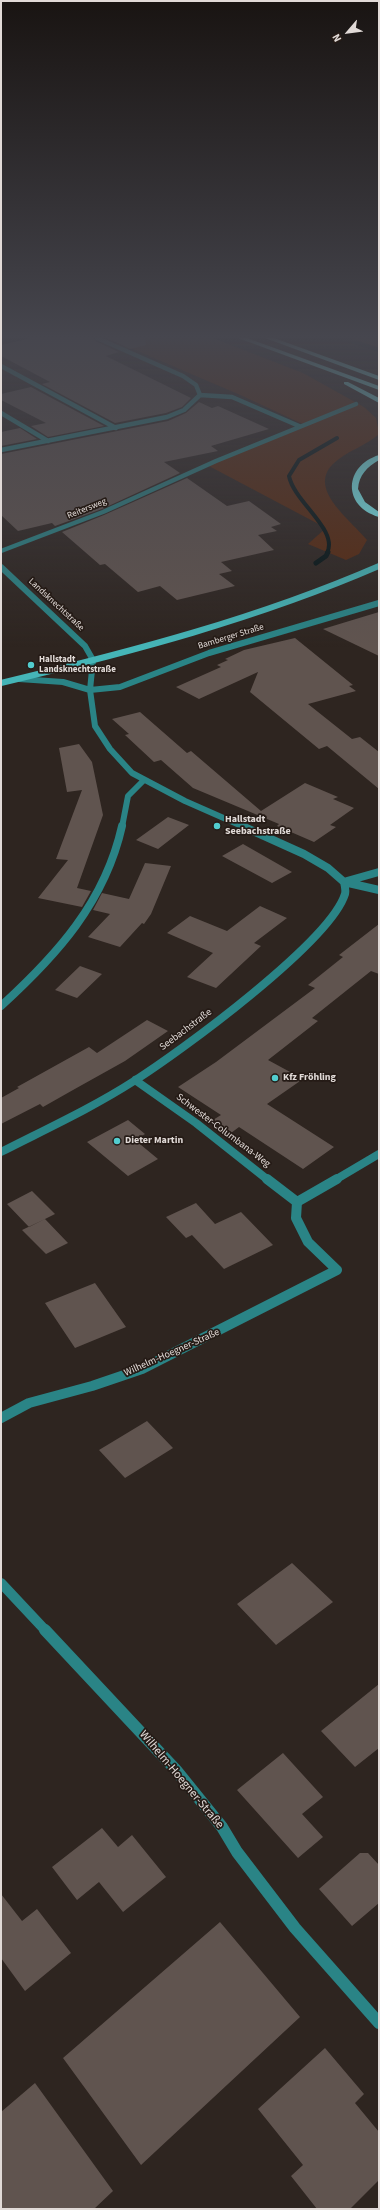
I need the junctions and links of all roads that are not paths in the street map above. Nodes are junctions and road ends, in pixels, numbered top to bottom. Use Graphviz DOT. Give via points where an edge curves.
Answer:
graph roads {
  1 [pos="48,441"];
  2 [pos="265,441"];
  3 [pos="1,450"];
  4 [pos="379,457"];
  5 [pos="356,489"];
  6 [pos="379,505"];
  7 [pos="379,515"];
  8 [pos="1,551"];
  9 [pos="379,566"];
  10 [pos="1,567"];
  11 [pos="379,603"];
  12 [pos="93,660"];
  13 [pos="18,678"];
  14 [pos="1,683"];
  15 [pos="90,690"];
  16 [pos="144,780"];
  17 [pos="379,872"];
  18 [pos="344,882"];
  19 [pos="379,890"];
  20 [pos="1,1006"];
  21 [pos="135,1080"];
  22 [pos="1,1152"];
  23 [pos="379,1154"];
  24 [pos="297,1202"];
  25 [pos="1,1418"];
  26 [pos="1,1583"];
  27 [pos="379,2024"];
  1 -- 3 [label="street"];
  2 -- 8 [label="street, Reitersweg" via="103,512"];
  4 -- 5 [label="highway" via="357,475 354,483"];
  5 -- 6 [label="highway" via="365,498"];
  5 -- 7 [label="highway" via="361,502"];
  9 -- 12 [label="main road" via="300,598 241,618"];
  10 -- 12 [label="street, Landsknechtstraße" via="81,642"];
  11 -- 15 [label="street, Bamberger Straße" via="209,653 120,686"];
  12 -- 13 [label="main road"];
  12 -- 15 [label="street"];
  13 -- 14 [label="main road"];
  13 -- 15 [label="street" via="62,682"];
  15 -- 16 [label="street" via="95,726 120,762"];
  16 -- 18 [label="street" via="304,854 328,868"];
  16 -- 20 [label="street" via="133,787 126,799 122,830 92,908 52,959"];
  17 -- 18 [label="street"];
  18 -- 19 [label="street"];
  18 -- 21 [label="street, Seebachstraße" via="345,894 339,908 304,945 189,1043"];
  21 -- 22 [label="street, Seebachstraße" via="104,1099"];
  21 -- 24 [label="street, Schwester-Columbana-Weg" via="196,1123"];
  23 -- 24 [label="street"];
  24 -- 25 [label="street, Wilhelm-Hoegner-Straße" via="296,1218 308,1242 336,1270 142,1369 29,1403"];
  26 -- 27 [label="street, Wilhelm-Hoegner-Straße" via="176,1770 295,1928"];
}
